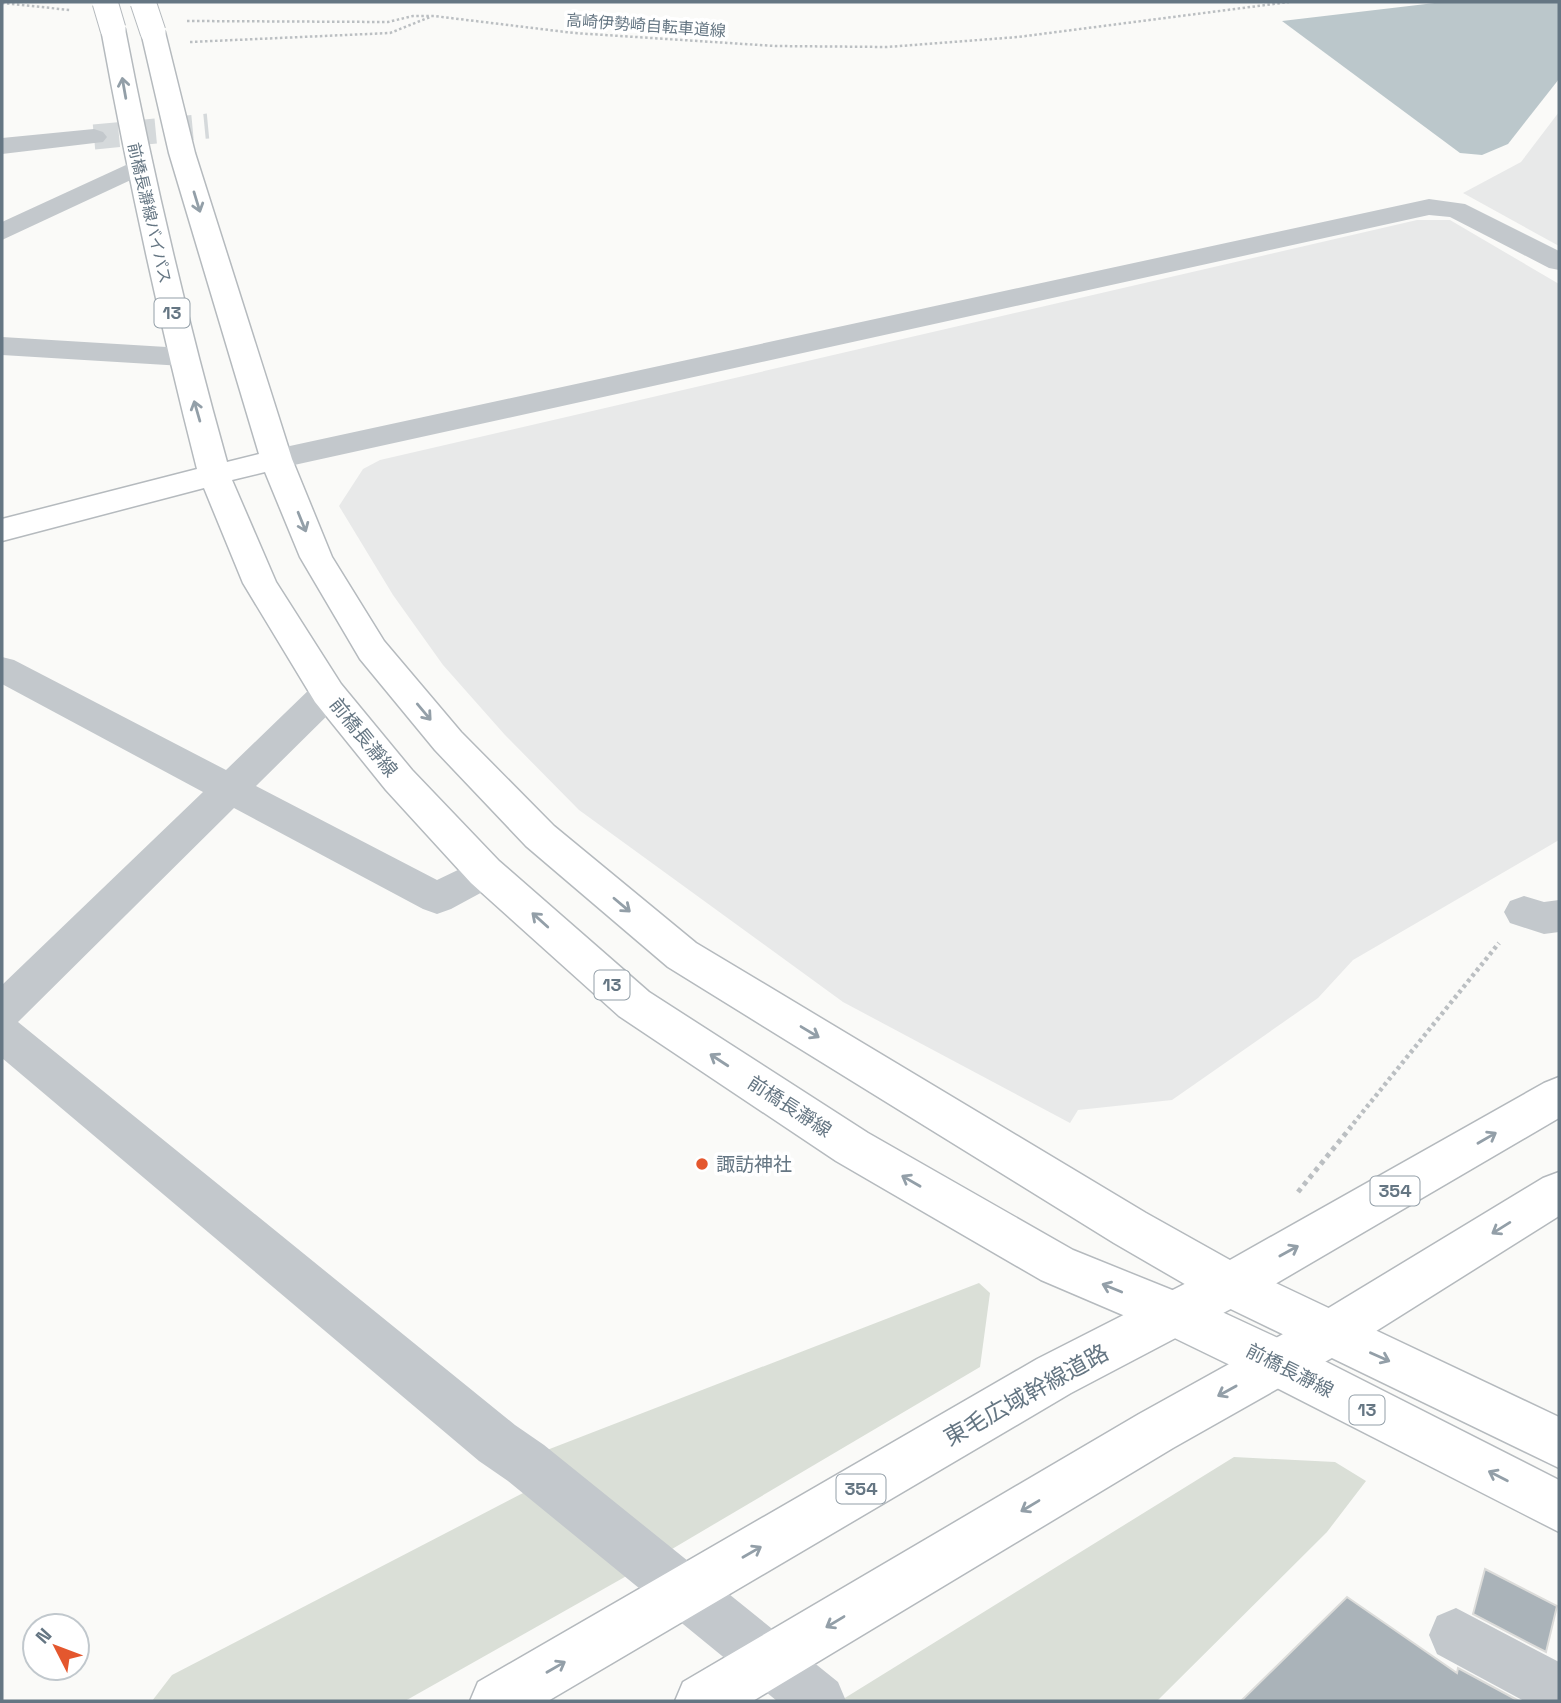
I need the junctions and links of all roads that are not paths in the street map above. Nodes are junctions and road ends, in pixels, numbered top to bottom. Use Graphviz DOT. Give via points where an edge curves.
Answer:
graph roads {
  1 [pos="105,2"];
  2 [pos="143,2"];
  3 [pos="94,137"];
  4 [pos="2,146"];
  5 [pos="139,167"];
  6 [pos="2,232"];
  7 [pos="1559,262"];
  8 [pos="2,346"];
  9 [pos="183,357"];
  10 [pos="276,459"];
  11 [pos="215,477"];
  12 [pos="2,530"];
  13 [pos="2,669"];
  14 [pos="328,693"];
  15 [pos="233,789"];
  16 [pos="485,872"];
  17 [pos="2,1011"];
  18 [pos="2,1033"];
  19 [pos="1559,1096"];
  20 [pos="1559,1192"];
  21 [pos="1230,1285"];
  22 [pos="1175,1314"];
  23 [pos="1329,1334"];
  24 [pos="1278,1363"];
  25 [pos="1559,1443"];
  26 [pos="1559,1507"];
  27 [pos="684,1592"];
  28 [pos="1456,1635"];
  29 [pos="768,1661"];
  30 [pos="1559,1691"];
  31 [pos="497,1701"];
  32 [pos="702,1701"];
  33 [pos="819,1701"];
  5 -- 1 [label="main road, 前橋長瀞線バイパス / 13, one-way, bridge"];
  2 -- 10 [label="main road, one-way, bridge" via="180,145"];
  3 -- 4 [label="street"];
  5 -- 6 [label="street"];
  5 -- 9 [label="main road, 前橋長瀞線バイパス / 13"];
  7 -- 10 [label="street" via="1456,210 1429,206"];
  8 -- 9 [label="street"];
  11 -- 9 [label="main road, 前橋長瀞線バイパス / 13, one-way"];
  10 -- 11 [label="main road"];
  10 -- 21 [label="main road, one-way" via="316,557 372,650 448,741 540,836 682,955"];
  11 -- 12 [label="main road"];
  11 -- 14 [label="main road, 前橋長瀞線 / 13" via="260,583"];
  13 -- 15 [label="street"];
  14 -- 15 [label="street"];
  14 -- 16 [label="main road, 前橋長瀞線 / 13" via="399,780"];
  15 -- 16 [label="street" via="437,898"];
  15 -- 17 [label="street"];
  22 -- 16 [label="main road, 前橋長瀞線 / 13, one-way" via="1057,1265 852,1147 634,1004"];
  18 -- 27 [label="street"];
  21 -- 19 [label="main road, 東毛広域幹線道路 / 354, one-way"];
  20 -- 23 [label="main road, one-way"];
  21 -- 22 [label="main road, 東毛広域幹線道路 / 354"];
  21 -- 23 [label="main road"];
  22 -- 24 [label="main road, 前橋長瀞線 / 13"];
  27 -- 22 [label="main road, 東毛広域幹線道路 / 354, one-way" via="1054,1376"];
  23 -- 24 [label="main road"];
  23 -- 25 [label="main road, one-way"];
  26 -- 24 [label="main road, 前橋長瀞線 / 13, one-way"];
  24 -- 29 [label="main road, one-way"];
  27 -- 29 [label="street"];
  31 -- 27 [label="main road, 東毛広域幹線道路 / 354, one-way"];
  28 -- 30 [label="street"];
  29 -- 32 [label="main road"];
  29 -- 33 [label="street"];
}
